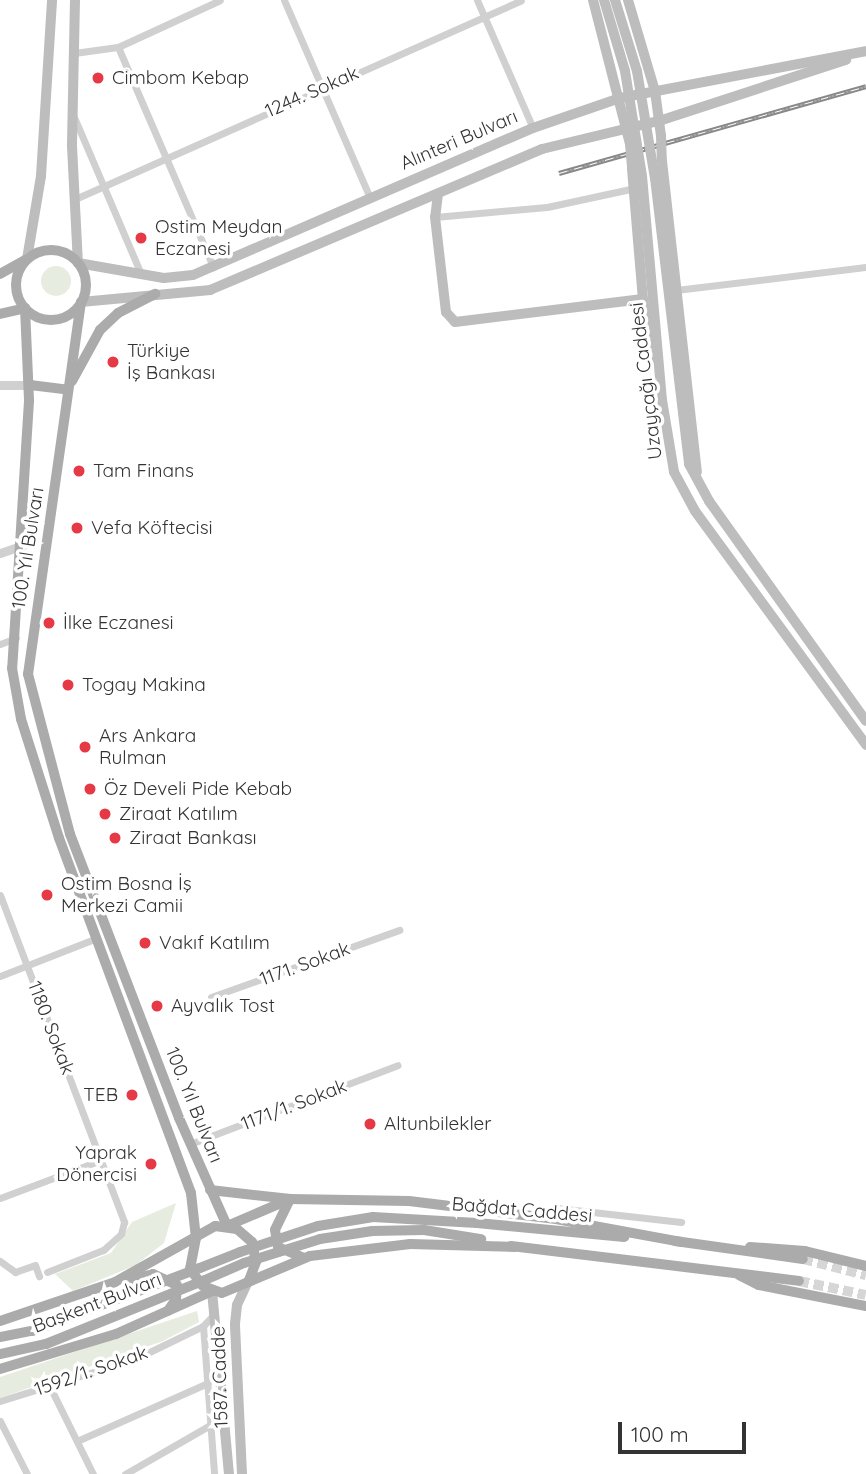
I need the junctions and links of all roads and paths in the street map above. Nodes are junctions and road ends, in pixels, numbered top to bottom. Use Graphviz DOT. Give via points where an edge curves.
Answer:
graph roads {
  1 [pos="52,0"];
  2 [pos="75,0"];
  3 [pos="220,0"];
  4 [pos="284,0"];
  5 [pos="477,0"];
  6 [pos="521,0"];
  7 [pos="593,0"];
  8 [pos="604,0"];
  9 [pos="615,0"];
  10 [pos="628,0"];
  11 [pos="484,16"];
  12 [pos="118,47"];
  13 [pos="866,52"];
  14 [pos="74,53"];
  15 [pos="322,87"];
  16 [pos="655,91"];
  17 [pos="620,98"];
  18 [pos="73,114"];
  19 [pos="659,121"];
  20 [pos="533,128"];
  21 [pos="626,128"];
  22 [pos="166,158"];
  23 [pos="103,186"];
  24 [pos="635,188"];
  25 [pos="438,194"];
  26 [pos="370,198"];
  27 [pos="75,199"];
  28 [pos="422,200"];
  29 [pos="435,217"];
  30 [pos="27,259"];
  31 [pos="78,263"];
  32 [pos="213,267"];
  33 [pos="866,267"];
  34 [pos="0,274"];
  35 [pos="141,274"];
  36 [pos="676,290"];
  37 [pos="155,294"];
  38 [pos="643,299"];
  39 [pos="81,302"];
  40 [pos="25,308"];
  41 [pos="0,314"];
  42 [pos="0,385"];
  43 [pos="30,385"];
  44 [pos="68,390"];
  45 [pos="662,400"];
  46 [pos="697,472"];
  47 [pos="23,545"];
  48 [pos="0,553"];
  49 [pos="16,638"];
  50 [pos="0,644"];
  51 [pos="866,721"];
  52 [pos="866,745"];
  53 [pos="0,895"];
  54 [pos="399,930"];
  55 [pos="97,938"];
  56 [pos="27,965"];
  57 [pos="0,976"];
  58 [pos="211,997"];
  59 [pos="398,1065"];
  60 [pos="190,1144"];
  61 [pos="102,1160"];
  62 [pos="210,1190"];
  63 [pos="191,1193"];
  64 [pos="0,1198"];
  65 [pos="290,1199"];
  66 [pos="557,1208"];
  67 [pos="681,1222"];
  68 [pos="227,1226"];
  69 [pos="196,1238"];
  70 [pos="681,1242"];
  71 [pos="515,1247"];
  72 [pos="733,1248"];
  73 [pos="242,1258"];
  74 [pos="304,1258"];
  75 [pos="803,1259"];
  76 [pos="0,1261"];
  77 [pos="866,1266"];
  78 [pos="727,1270"];
  79 [pos="248,1281"];
  80 [pos="799,1281"];
  81 [pos="116,1282"];
  82 [pos="212,1291"];
  83 [pos="866,1306"];
  84 [pos="168,1311"];
  85 [pos="214,1314"];
  86 [pos="0,1321"];
  87 [pos="202,1326"];
  88 [pos="0,1337"];
  89 [pos="0,1354"];
  90 [pos="0,1369"];
  91 [pos="208,1382"];
  92 [pos="50,1387"];
  93 [pos="0,1401"];
  94 [pos="0,1421"];
  95 [pos="212,1424"];
  96 [pos="77,1441"];
  97 [pos="27,1474"];
  98 [pos="93,1474"];
  99 [pos="125,1474"];
  100 [pos="214,1474"];
  101 [pos="229,1474"];
  102 [pos="242,1474"];
  1 -- 30 [label="main road" via="41,176"];
  2 -- 14 [label="main road"];
  3 -- 12 [label="street"];
  4 -- 15 [label="street"];
  5 -- 11 [label="street"];
  6 -- 11 [label="street, 1244. Sokak"];
  7 -- 17 [label="main road"];
  8 -- 45 [label="main road, Uzayçağı Caddesi, bridge" via="625,71 642,176"];
  9 -- 46 [label="main road, Uzayçağı Caddesi, bridge" via="637,71 654,178 680,420 689,464"];
  10 -- 16 [label="main road"];
  11 -- 15 [label="street, 1244. Sokak"];
  11 -- 20 [label="street"];
  12 -- 14 [label="street"];
  12 -- 22 [label="street"];
  13 -- 16 [label="main road, Alınteri Bulvarı"];
  13 -- 19 [label="main road, Alınteri Bulvarı"];
  14 -- 18 [label="main road"];
  15 -- 22 [label="street, 1244. Sokak"];
  15 -- 26 [label="street"];
  16 -- 17 [label="main road, Alınteri Bulvarı"];
  16 -- 19 [label="main road"];
  17 -- 20 [label="main road, Alınteri Bulvarı"];
  17 -- 21 [label="main road"];
  18 -- 23 [label="street"];
  18 -- 27 [label="main road"];
  19 -- 21 [label="main road, Alınteri Bulvarı"];
  19 -- 36 [label="main road, bridge"];
  20 -- 26 [label="main road, Alınteri Bulvarı"];
  21 -- 24 [label="main road, bridge"];
  21 -- 25 [label="main road, Alınteri Bulvarı" via="541,149"];
  22 -- 23 [label="street, 1244. Sokak"];
  22 -- 32 [label="street"];
  23 -- 27 [label="street, 1244. Sokak"];
  23 -- 35 [label="street"];
  24 -- 29 [label="street" via="547,207"];
  24 -- 38 [label="main road"];
  25 -- 28 [label="main road, Alınteri Bulvarı"];
  25 -- 29 [label="main road, Uzayçağı Caddesi"];
  26 -- 32 [label="main road, Alınteri Bulvarı"];
  27 -- 31 [label="main road"];
  28 -- 29 [label="main road"];
  28 -- 37 [label="main road, Alınteri Bulvarı" via="210,290"];
  29 -- 38 [label="main road, Uzayçağı Caddesi" via="446,312 455,322"];
  30 -- 31 [label="main road" via="48,250"];
  30 -- 34 [label="main road"];
  30 -- 40 [label="main road" via="16,279"];
  31 -- 35 [label="main road, Alınteri Bulvarı"];
  31 -- 39 [label="main road" via="85,282"];
  32 -- 35 [label="main road, Alınteri Bulvarı" via="192,275"];
  33 -- 36 [label="street"];
  36 -- 46 [label="main road"];
  37 -- 39 [label="main road, Alınteri Bulvarı"];
  37 -- 44 [label="main road" via="137,300 100,330"];
  38 -- 45 [label="main road"];
  39 -- 40 [label="main road" via="56,319 36,316"];
  39 -- 44 [label="main road, 100. Yıl Bulvarı"];
  40 -- 41 [label="main road"];
  40 -- 43 [label="main road, 100. Yıl Bulvarı"];
  42 -- 43 [label="street"];
  43 -- 44 [label="main road"];
  43 -- 47 [label="main road, 100. Yıl Bulvarı"];
  44 -- 60 [label="main road, 100. Yıl Bulvarı" via="28,674 70,834"];
  45 -- 52 [label="main road, Uzayçağı Caddesi" via="674,472 695,512"];
  46 -- 51 [label="main road, Uzayçağı Caddesi" via="709,502"];
  47 -- 48 [label="street"];
  47 -- 49 [label="main road, 100. Yıl Bulvarı"];
  49 -- 50 [label="street"];
  49 -- 55 [label="main road, 100. Yıl Bulvarı" via="12,668 21,719"];
  53 -- 56 [label="street, 1180. Sokak"];
  54 -- 58 [label="street, 1171. Sokak"];
  55 -- 56 [label="street"];
  55 -- 63 [label="main road, 100. Yıl Bulvarı"];
  56 -- 57 [label="street"];
  56 -- 61 [label="street, 1180. Sokak"];
  59 -- 60 [label="street, 1171/1. Sokak"];
  60 -- 62 [label="main road, 100. Yıl Bulvarı"];
  61 -- 64 [label="street"];
  61 -- 76 [label="street, 1180. Sokak" via="124,1222 121,1234 103,1250 43,1274 35,1265 15,1272"];
  62 -- 63 [label="main road" via="204,1197"];
  62 -- 65 [label="main road"];
  62 -- 68 [label="main road, 100. Yıl Bulvarı"];
  63 -- 69 [label="main road, 100. Yıl Bulvarı"];
  65 -- 68 [label="main road"];
  65 -- 70 [label="main road" via="409,1201 556,1219"];
  65 -- 74 [label="main road" via="275,1230 278,1247"];
  66 -- 67 [label="street"];
  68 -- 69 [label="main road" via="215,1226"];
  68 -- 79 [label="main road" via="252,1242 256,1262"];
  69 -- 81 [label="main road"];
  69 -- 82 [label="main road" via="190,1269"];
  70 -- 72 [label="main road, Bağdat Caddesi"];
  70 -- 73 [label="main road, Bağdat Caddesi, bridge" via="373,1217 318,1226"];
  71 -- 73 [label="main road, Bağdat Caddesi, bridge" via="424,1230 372,1231"];
  71 -- 74 [label="main road" via="388,1245"];
  71 -- 78 [label="main road, Bağdat Caddesi"];
  72 -- 75 [label="main road, Bağdat Caddesi"];
  72 -- 77 [label="main road" via="805,1251"];
  73 -- 88 [label="main road, Başkent Bulvarı, bridge" via="200,1268 32,1331"];
  73 -- 89 [label="main road, Başkent Bulvarı, bridge" via="205,1280 46,1344"];
  74 -- 79 [label="main road"];
  78 -- 80 [label="main road, Bağdat Caddesi"];
  78 -- 83 [label="main road" via="759,1285"];
  79 -- 82 [label="main road" via="232,1292"];
  79 -- 102 [label="main road, 1587. Cadde" via="237,1305 235,1324"];
  81 -- 84 [label="main road" via="164,1276 177,1285 176,1299"];
  81 -- 86 [label="main road"];
  82 -- 84 [label="main road"];
  82 -- 85 [label="main road, 1587. Cadde"];
  84 -- 90 [label="main road" via="116,1334"];
  85 -- 87 [label="street, 1592/1. Sokak"];
  85 -- 101 [label="main road, 1587. Cadde"];
  87 -- 91 [label="street"];
  87 -- 92 [label="street, 1592/1. Sokak" via="135,1359"];
  91 -- 95 [label="street"];
  91 -- 96 [label="street"];
  92 -- 93 [label="street, 1592/1. Sokak"];
  92 -- 96 [label="street"];
  94 -- 97 [label="street"];
  95 -- 99 [label="street"];
  95 -- 100 [label="street"];
  96 -- 98 [label="street"];
}
